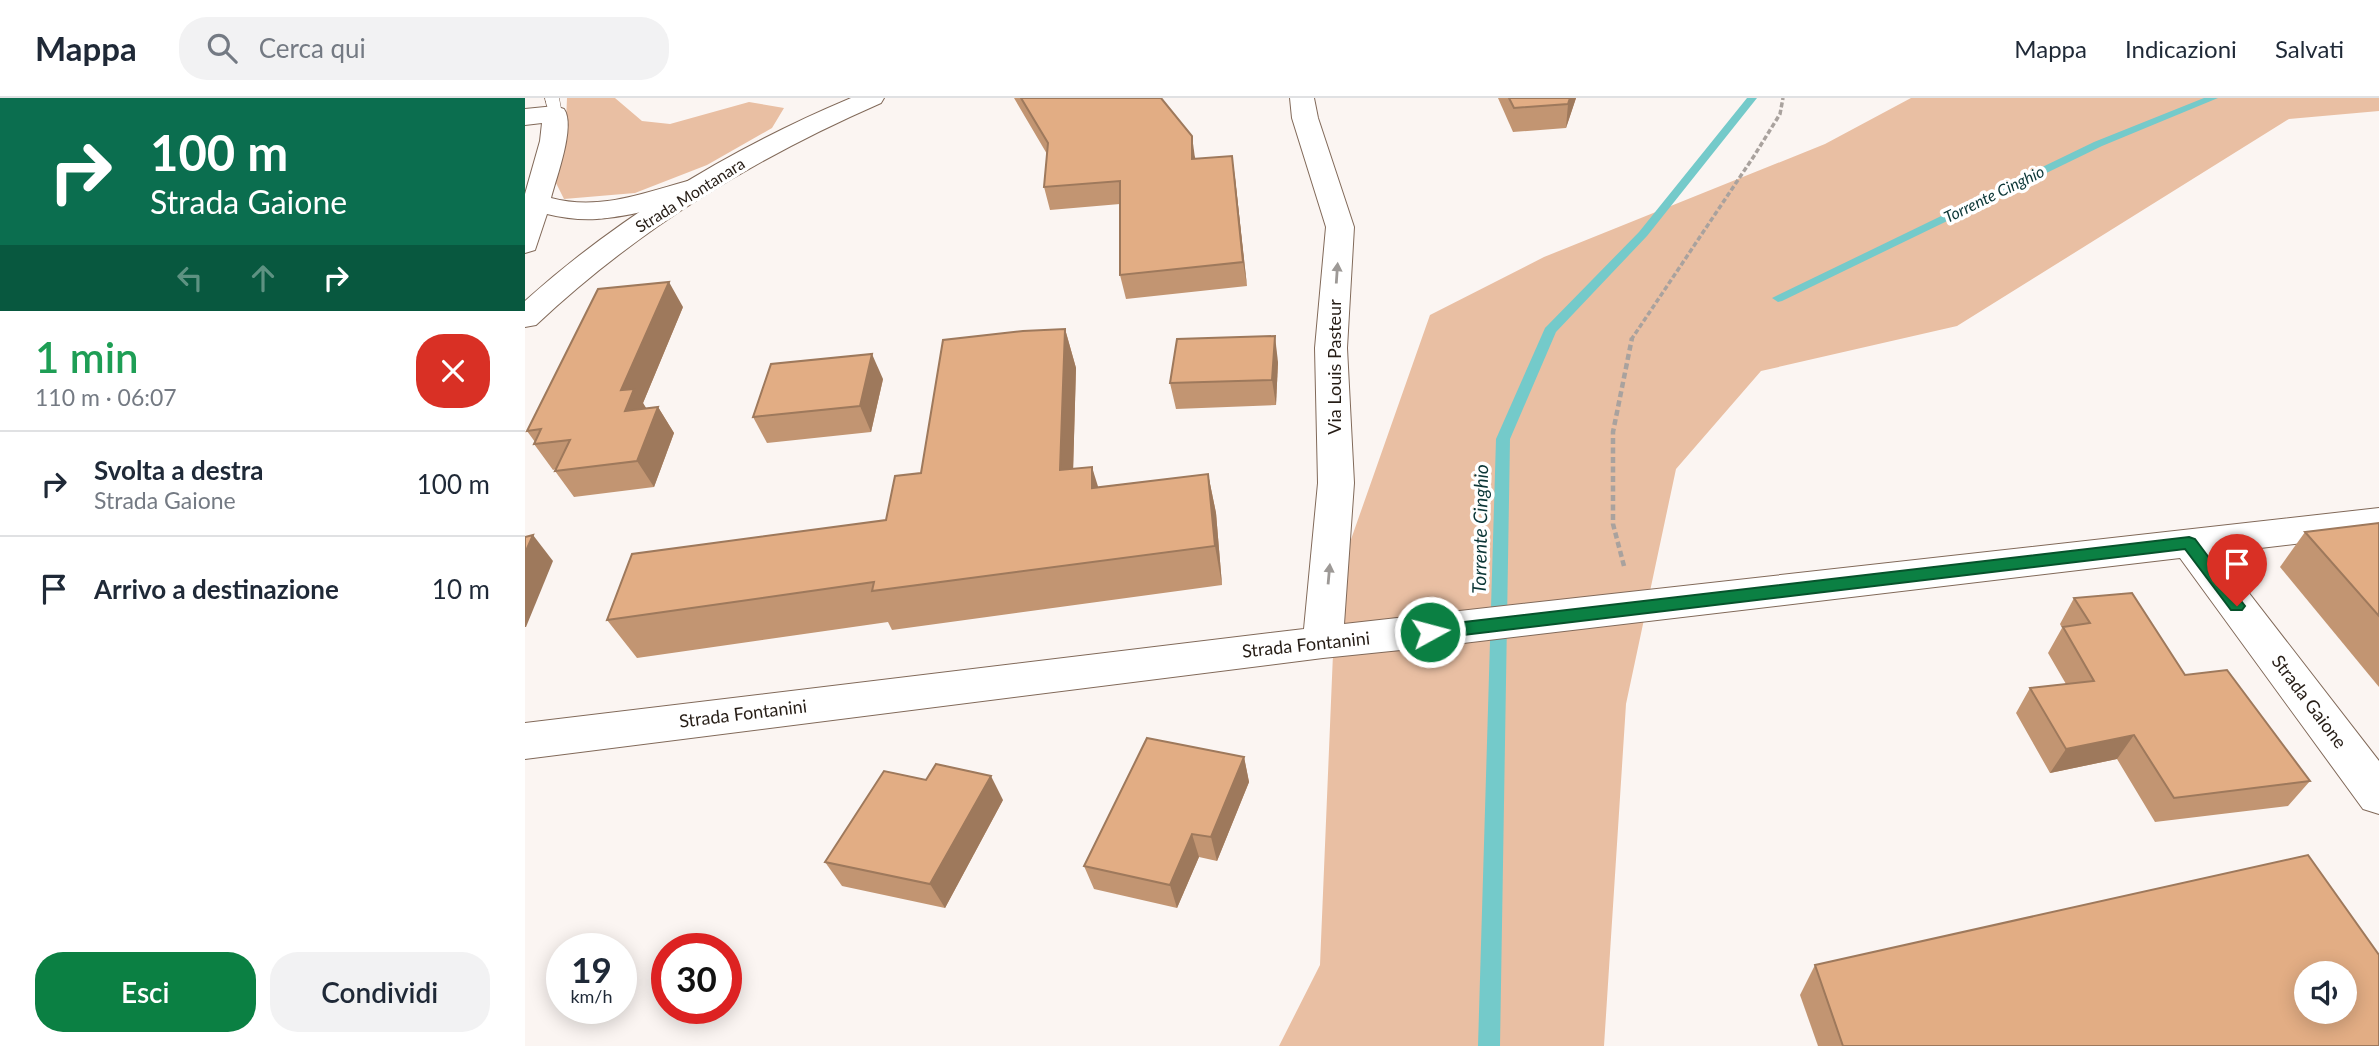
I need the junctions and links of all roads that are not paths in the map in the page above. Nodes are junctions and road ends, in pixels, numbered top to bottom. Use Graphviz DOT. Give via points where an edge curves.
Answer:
graph roads {
  1 [pos="872,98"];
  2 [pos="1302,98"];
  3 [pos="554,106"];
  4 [pos="525,117"];
  5 [pos="699,186"];
  6 [pos="536,202"];
  7 [pos="525,244"];
  8 [pos="525,318"];
  9 [pos="2379,521"];
  10 [pos="2189,543"];
  11 [pos="1322,642"];
  12 [pos="525,741"];
  13 [pos="2379,795"];
  1 -- 5 [label="street, Strada Montanara"];
  11 -- 2 [label="street, Via Louis Pasteur, one-way" via="1336,483 1331,348 1340,227"];
  3 -- 4 [label="street"];
  3 -- 6 [label="street" via="553,141"];
  5 -- 6 [label="street" via="644,205 595,211 559,210"];
  5 -- 8 [label="street, Strada Montanara" via="608,247"];
  6 -- 7 [label="street"];
  9 -- 10 [label="street, Strada Fontanini"];
  10 -- 11 [label="street, Strada Fontanini"];
  10 -- 13 [label="street, Strada Gaione"];
  11 -- 12 [label="street, Strada Fontanini"];
}
